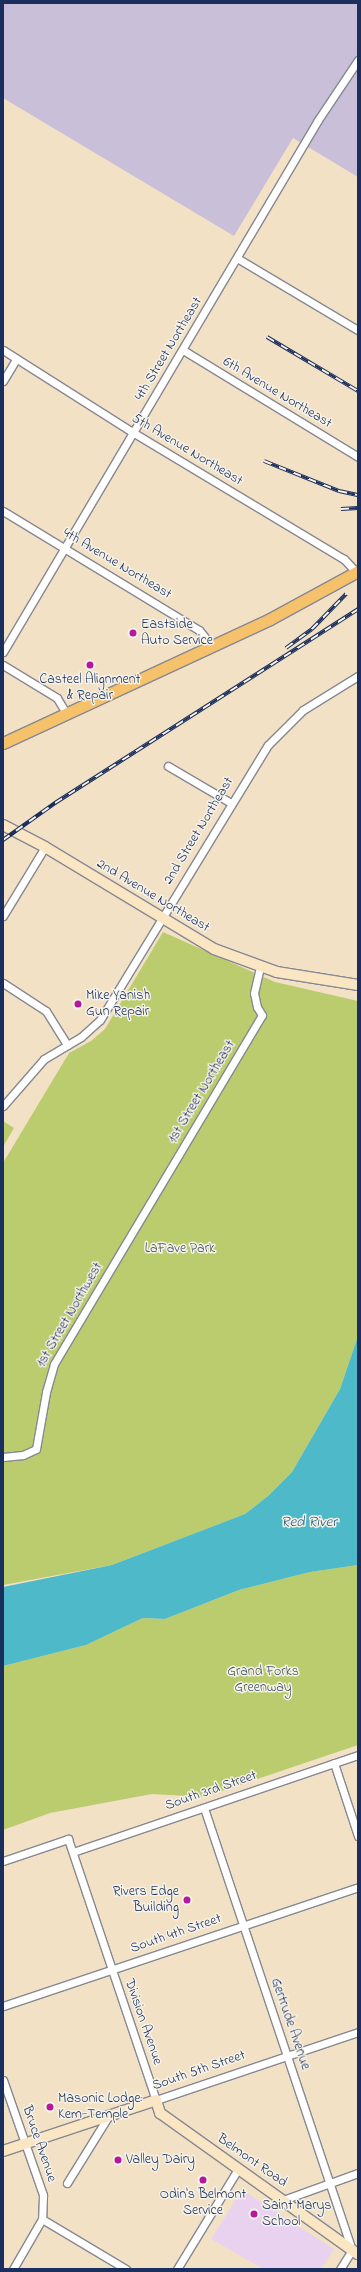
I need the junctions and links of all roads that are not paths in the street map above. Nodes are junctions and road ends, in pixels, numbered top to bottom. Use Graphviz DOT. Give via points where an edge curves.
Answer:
graph roads {
  1 [pos="358,60"];
  2 [pos="237,258"];
  3 [pos="358,330"];
  4 [pos="3,350"];
  5 [pos="183,350"];
  6 [pos="16,359"];
  7 [pos="3,381"];
  8 [pos="134,433"];
  9 [pos="358,457"];
  10 [pos="3,511"];
  11 [pos="65,548"];
  12 [pos="357,571"];
  13 [pos="212,646"];
  14 [pos="3,652"];
  15 [pos="3,665"];
  16 [pos="358,676"];
  17 [pos="66,713"];
  18 [pos="3,743"];
  19 [pos="168,766"];
  20 [pos="231,803"];
  21 [pos="3,825"];
  22 [pos="45,847"];
  23 [pos="3,916"];
  24 [pos="162,919"];
  25 [pos="260,967"];
  26 [pos="3,984"];
  27 [pos="358,985"];
  28 [pos="67,1045"];
  29 [pos="3,1106"];
  30 [pos="138,1224"];
  31 [pos="3,1457"];
  32 [pos="358,1755"];
  33 [pos="334,1763"];
  34 [pos="204,1808"];
  35 [pos="358,1836"];
  36 [pos="73,1852"];
  37 [pos="3,1861"];
  38 [pos="358,1887"];
  39 [pos="242,1925"];
  40 [pos="112,1970"];
  41 [pos="3,2006"];
  42 [pos="358,2032"];
  43 [pos="288,2055"];
  44 [pos="3,2080"];
  45 [pos="156,2100"];
  46 [pos="108,2116"];
  47 [pos="26,2144"];
  48 [pos="3,2151"];
  49 [pos="238,2169"];
  50 [pos="358,2173"];
  51 [pos="330,2182"];
  52 [pos="67,2183"];
  53 [pos="283,2200"];
  54 [pos="42,2219"];
  55 [pos="355,2252"];
  56 [pos="13,2269"];
  57 [pos="126,2269"];
  58 [pos="177,2269"];
  59 [pos="340,2269"];
  1 -- 2 [label="street, 4th Street Northeast" via="318,120"];
  2 -- 3 [label="street"];
  2 -- 5 [label="street, 4th Street Northeast"];
  4 -- 6 [label="street, 5th Avenue Northeast"];
  5 -- 8 [label="street, 4th Street Northeast"];
  5 -- 9 [label="street, 6th Avenue Northeast"];
  6 -- 7 [label="street"];
  6 -- 8 [label="street, 5th Avenue Northeast"];
  8 -- 11 [label="street, 4th Street Northeast"];
  8 -- 12 [label="street, 5th Avenue Northeast" via="344,559"];
  10 -- 11 [label="street, 4th Avenue Northeast"];
  11 -- 13 [label="street, 4th Avenue Northeast" via="199,630"];
  11 -- 14 [label="street, 4th Street Northeast"];
  12 -- 13 [label="main road" via="305,601"];
  13 -- 17 [label="main road"];
  15 -- 17 [label="street" via="52,694"];
  16 -- 20 [label="street, 2nd Street Northeast" via="303,710 279,731"];
  17 -- 18 [label="main road"];
  19 -- 20 [label="street"];
  20 -- 24 [label="street, 2nd Street Northeast"];
  21 -- 22 [label="street, 2nd Avenue Northeast"];
  22 -- 23 [label="street"];
  22 -- 24 [label="street, 2nd Avenue Northeast"];
  24 -- 25 [label="street, 2nd Avenue Northeast" via="214,949"];
  24 -- 28 [label="street, 2nd Street Northeast" via="100,1020"];
  25 -- 27 [label="street, 2nd Avenue Northeast"];
  25 -- 30 [label="street, 1st Street Northeast" via="254,993 262,1015"];
  26 -- 28 [label="street" via="46,1011"];
  28 -- 29 [label="street, 2nd Street Northeast" via="38,1065"];
  30 -- 31 [label="street, 1st Street Northwest" via="54,1364 46,1392 36,1449 23,1455"];
  32 -- 33 [label="street, South 3rd Street"];
  33 -- 34 [label="street, South 3rd Street"];
  33 -- 35 [label="street"];
  34 -- 36 [label="street, South 3rd Street"];
  34 -- 39 [label="street, Gertrude Avenue"];
  36 -- 37 [label="street, Division Avenue" via="68,1839"];
  36 -- 40 [label="street, Division Avenue"];
  38 -- 39 [label="street, South 4th Street"];
  39 -- 40 [label="street, South 4th Street"];
  39 -- 43 [label="street, Gertrude Avenue"];
  40 -- 41 [label="street, South 4th Street"];
  40 -- 45 [label="street, Division Avenue"];
  42 -- 43 [label="street, South 5th Street"];
  43 -- 45 [label="street, South 5th Street"];
  43 -- 51 [label="street, Gertrude Avenue"];
  44 -- 47 [label="street, Bruce Avenue"];
  45 -- 46 [label="street, South 5th Street"];
  45 -- 49 [label="street, Belmont Road" via="160,2112"];
  46 -- 47 [label="street, South 5th Street"];
  46 -- 52 [label="street"];
  47 -- 48 [label="street, South 5th Street"];
  47 -- 54 [label="street, Bruce Avenue" via="43,2195"];
  49 -- 53 [label="street, Belmont Road"];
  49 -- 58 [label="street"];
  50 -- 51 [label="street"];
  51 -- 53 [label="street"];
  51 -- 55 [label="street, Gertrude Avenue"];
  53 -- 55 [label="street, Belmont Road"];
  54 -- 56 [label="street"];
  54 -- 57 [label="street"];
  55 -- 59 [label="street"];
}
